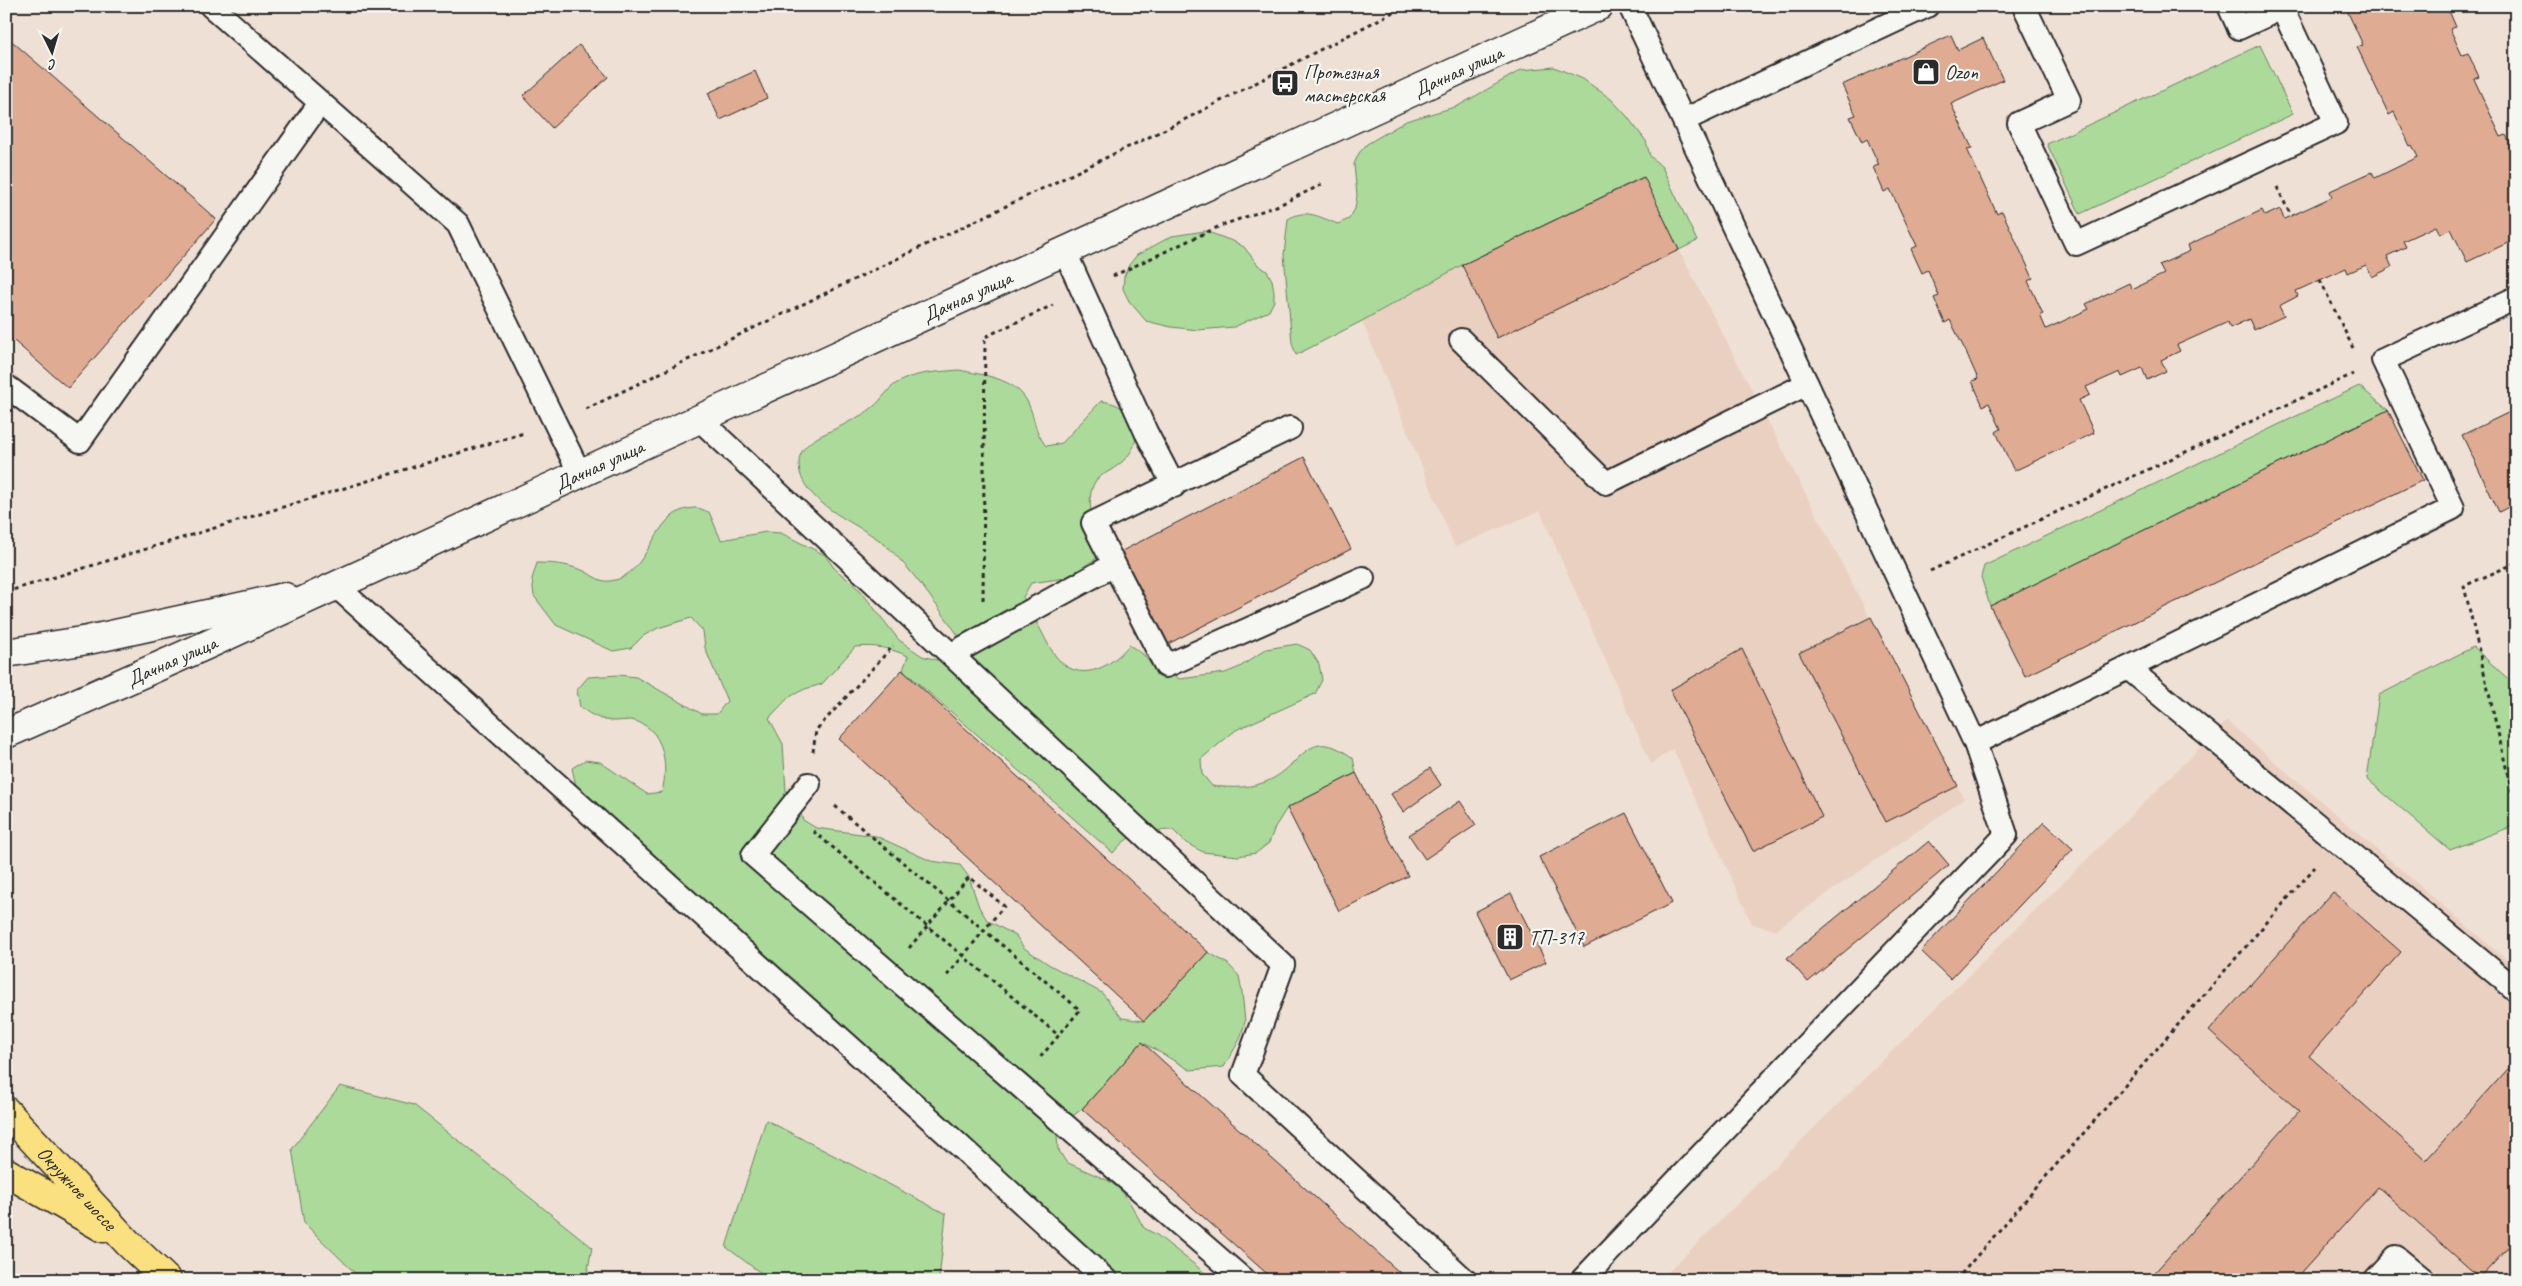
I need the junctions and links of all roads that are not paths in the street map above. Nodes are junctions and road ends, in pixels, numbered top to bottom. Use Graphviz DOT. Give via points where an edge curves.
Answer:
graph roads {
  1 [pos="210,6"];
  2 [pos="1599,6"];
  3 [pos="1630,6"];
  4 [pos="1927,6"];
  5 [pos="2024,6"];
  6 [pos="2229,6"];
  7 [pos="320,103"];
  8 [pos="1684,120"];
  9 [pos="1065,252"];
  10 [pos="2516,298"];
  11 [pos="1461,340"];
  12 [pos="1807,384"];
  13 [pos="6,386"];
  14 [pos="700,420"];
  15 [pos="1290,428"];
  16 [pos="580,474"];
  17 [pos="1174,486"];
  18 [pos="1114,565"];
  19 [pos="1363,578"];
  20 [pos="336,586"];
  21 [pos="6,653"];
  22 [pos="952,654"];
  23 [pos="2128,668"];
  24 [pos="6,734"];
  25 [pos="1976,743"];
  26 [pos="809,784"];
  27 [pos="2516,990"];
  28 [pos="6,1111"];
  29 [pos="6,1172"];
  30 [pos="128,1243"];
  31 [pos="167,1280"];
  32 [pos="1106,1280"];
  33 [pos="1244,1280"];
  34 [pos="1465,1280"];
  35 [pos="1583,1280"];
  36 [pos="2375,1280"];
  37 [pos="2424,1280"];
  1 -- 7 [label="lane"];
  2 -- 9 [label="street, Дачная улица"];
  3 -- 8 [label="lane"];
  4 -- 8 [label="lane"];
  5 -- 6 [label="lane" via="2069,100 2020,123 2076,244 2336,123 2282,8 2239,28"];
  7 -- 13 [label="lane" via="80,441"];
  7 -- 16 [label="lane" via="458,224"];
  8 -- 12 [label="lane"];
  9 -- 14 [label="street, Дачная улица"];
  9 -- 17 [label="lane" via="1146,432"];
  10 -- 23 [label="lane" via="2383,360 2453,508"];
  11 -- 12 [label="lane" via="1606,483"];
  12 -- 25 [label="lane"];
  14 -- 16 [label="street, Дачная улица"];
  14 -- 22 [label="lane"];
  15 -- 17 [label="lane"];
  16 -- 20 [label="street, Дачная улица"];
  17 -- 18 [label="lane" via="1093,523"];
  18 -- 19 [label="lane" via="1166,666"];
  18 -- 22 [label="lane"];
  20 -- 21 [label="street, Дачная улица" via="88,640"];
  20 -- 24 [label="street, Дачная улица"];
  20 -- 32 [label="lane" via="930,1118"];
  22 -- 34 [label="lane" via="1283,965 1243,1074"];
  23 -- 25 [label="lane"];
  23 -- 27 [label="lane"];
  25 -- 35 [label="lane" via="2006,836"];
  26 -- 33 [label="lane" via="752,855"];
  28 -- 30 [label="main road, Окружное шоссе"];
  29 -- 30 [label="main road, Окружное шоссе"];
  30 -- 31 [label="main road, Окружное шоссе"];
  36 -- 37 [label="lane" via="2396,1256"];
}
